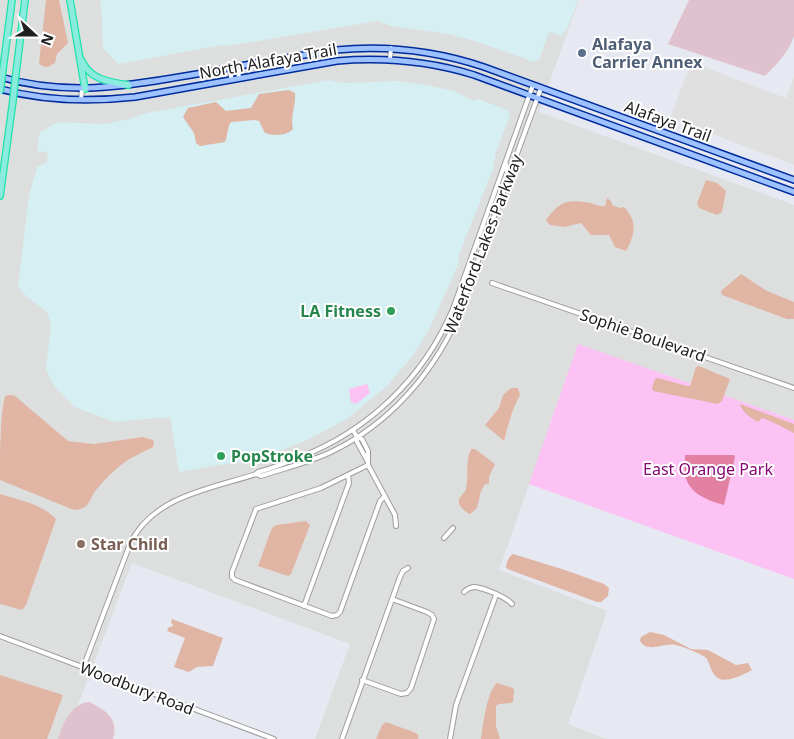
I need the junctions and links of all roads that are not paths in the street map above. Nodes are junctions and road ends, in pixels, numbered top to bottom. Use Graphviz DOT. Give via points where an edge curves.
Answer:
graph roads {
  1 [pos="12,0"];
  2 [pos="25,0"];
  3 [pos="70,0"];
  4 [pos="384,48"];
  5 [pos="391,48"];
  6 [pos="79,54"];
  7 [pos="384,59"];
  8 [pos="390,59"];
  9 [pos="238,67"];
  10 [pos="231,68"];
  11 [pos="0,77"];
  12 [pos="239,78"];
  13 [pos="231,80"];
  14 [pos="533,85"];
  15 [pos="128,86"];
  16 [pos="541,88"];
  17 [pos="84,89"];
  18 [pos="0,91"];
  19 [pos="529,96"];
  20 [pos="537,98"];
  21 [pos="81,100"];
  22 [pos="88,100"];
  23 [pos="643,125"];
  24 [pos="638,136"];
  25 [pos="505,163"];
  26 [pos="750,164"];
  27 [pos="747,175"];
  28 [pos="794,180"];
  29 [pos="794,192"];
  30 [pos="0,196"];
  31 [pos="497,210"];
  32 [pos="492,283"];
  33 [pos="424,362"];
  34 [pos="430,367"];
  35 [pos="794,388"];
  36 [pos="353,430"];
  37 [pos="357,437"];
  38 [pos="368,463"];
  39 [pos="256,474"];
  40 [pos="348,475"];
  41 [pos="385,496"];
  42 [pos="396,526"];
  43 [pos="453,528"];
  44 [pos="444,538"];
  45 [pos="408,568"];
  46 [pos="464,592"];
  47 [pos="496,595"];
  48 [pos="392,600"];
  49 [pos="512,604"];
  50 [pos="304,606"];
  51 [pos="0,636"];
  52 [pos="83,668"];
  53 [pos="362,680"];
  54 [pos="274,739"];
  55 [pos="342,739"];
  56 [pos="450,739"];
  1 -- 18 [label="highway, bridge"];
  2 -- 30 [label="highway, bridge"];
  3 -- 6 [label="highway"];
  4 -- 5 [label="main road, North Alafaya Trail"];
  4 -- 7 [label="street"];
  4 -- 9 [label="main road, North Alafaya Trail" via="336,50"];
  5 -- 8 [label="street"];
  5 -- 14 [label="main road, North Alafaya Trail" via="452,57"];
  6 -- 15 [label="highway" via="85,67 99,79"];
  6 -- 17 [label="highway"];
  7 -- 8 [label="main road, North Alafaya Trail"];
  7 -- 12 [label="main road, North Alafaya Trail" via="336,62"];
  8 -- 19 [label="main road, North Alafaya Trail" via="455,70"];
  9 -- 10 [label="main road, North Alafaya Trail"];
  9 -- 12 [label="street"];
  10 -- 13 [label="street"];
  10 -- 15 [label="main road, North Alafaya Trail"];
  11 -- 17 [label="main road, North Alafaya Trail" via="37,85"];
  12 -- 13 [label="main road, North Alafaya Trail"];
  13 -- 22 [label="main road, North Alafaya Trail" via="134,97"];
  14 -- 16 [label="main road, Alafaya Trail"];
  14 -- 19 [label="street, Waterford Lakes Parkway"];
  15 -- 17 [label="main road, North Alafaya Trail"];
  16 -- 20 [label="street, Waterford Lakes Parkway"];
  16 -- 23 [label="main road, Alafaya Trail"];
  17 -- 21 [label="street"];
  17 -- 22 [label="main road"];
  18 -- 21 [label="main road, North Alafaya Trail"];
  19 -- 20 [label="main road, North Alafaya Trail"];
  19 -- 25 [label="street, Waterford Lakes Parkway"];
  20 -- 24 [label="main road, Alafaya Trail"];
  20 -- 31 [label="street, Waterford Lakes Parkway"];
  21 -- 22 [label="main road, North Alafaya Trail"];
  23 -- 24 [label="street"];
  23 -- 26 [label="main road, Alafaya Trail"];
  24 -- 27 [label="main road, Alafaya Trail"];
  25 -- 31 [label="street" via="507,173 496,203"];
  25 -- 33 [label="street, Waterford Lakes Parkway" via="453,309"];
  26 -- 27 [label="street"];
  26 -- 28 [label="main road, Alafaya Trail"];
  27 -- 29 [label="main road, Alafaya Trail"];
  31 -- 34 [label="street, Waterford Lakes Parkway" via="456,321"];
  32 -- 35 [label="street, Sophie Boulevard"];
  33 -- 34 [label="street"];
  33 -- 36 [label="street, Waterford Lakes Parkway" via="392,400"];
  34 -- 37 [label="street, Waterford Lakes Parkway" via="403,400"];
  36 -- 37 [label="street"];
  36 -- 39 [label="street, Waterford Lakes Parkway" via="316,451"];
  37 -- 38 [label="street" via="362,439 368,451"];
  37 -- 39 [label="street, Waterford Lakes Parkway" via="322,455 261,476"];
  38 -- 40 [label="street"];
  38 -- 41 [label="street"];
  39 -- 52 [label="street, Waterford Lakes Parkway" via="174,500 145,521 134,535"];
  40 -- 50 [label="street" via="349,483"];
  40 -- 50 [label="street" via="316,490 256,509 232,572 235,580"];
  41 -- 42 [label="street" via="396,517"];
  41 -- 50 [label="street" via="380,501 339,614 332,616"];
  43 -- 44 [label="street"];
  45 -- 48 [label="street" via="401,574"];
  46 -- 47 [label="street" via="474,587"];
  47 -- 49 [label="street"];
  47 -- 56 [label="street" via="455,709"];
  48 -- 53 [label="street"];
  48 -- 53 [label="street" via="433,617 411,688 405,694"];
  51 -- 52 [label="street, Woodbury Road"];
  52 -- 54 [label="street, Woodbury Road"];
  53 -- 55 [label="street"];
}
